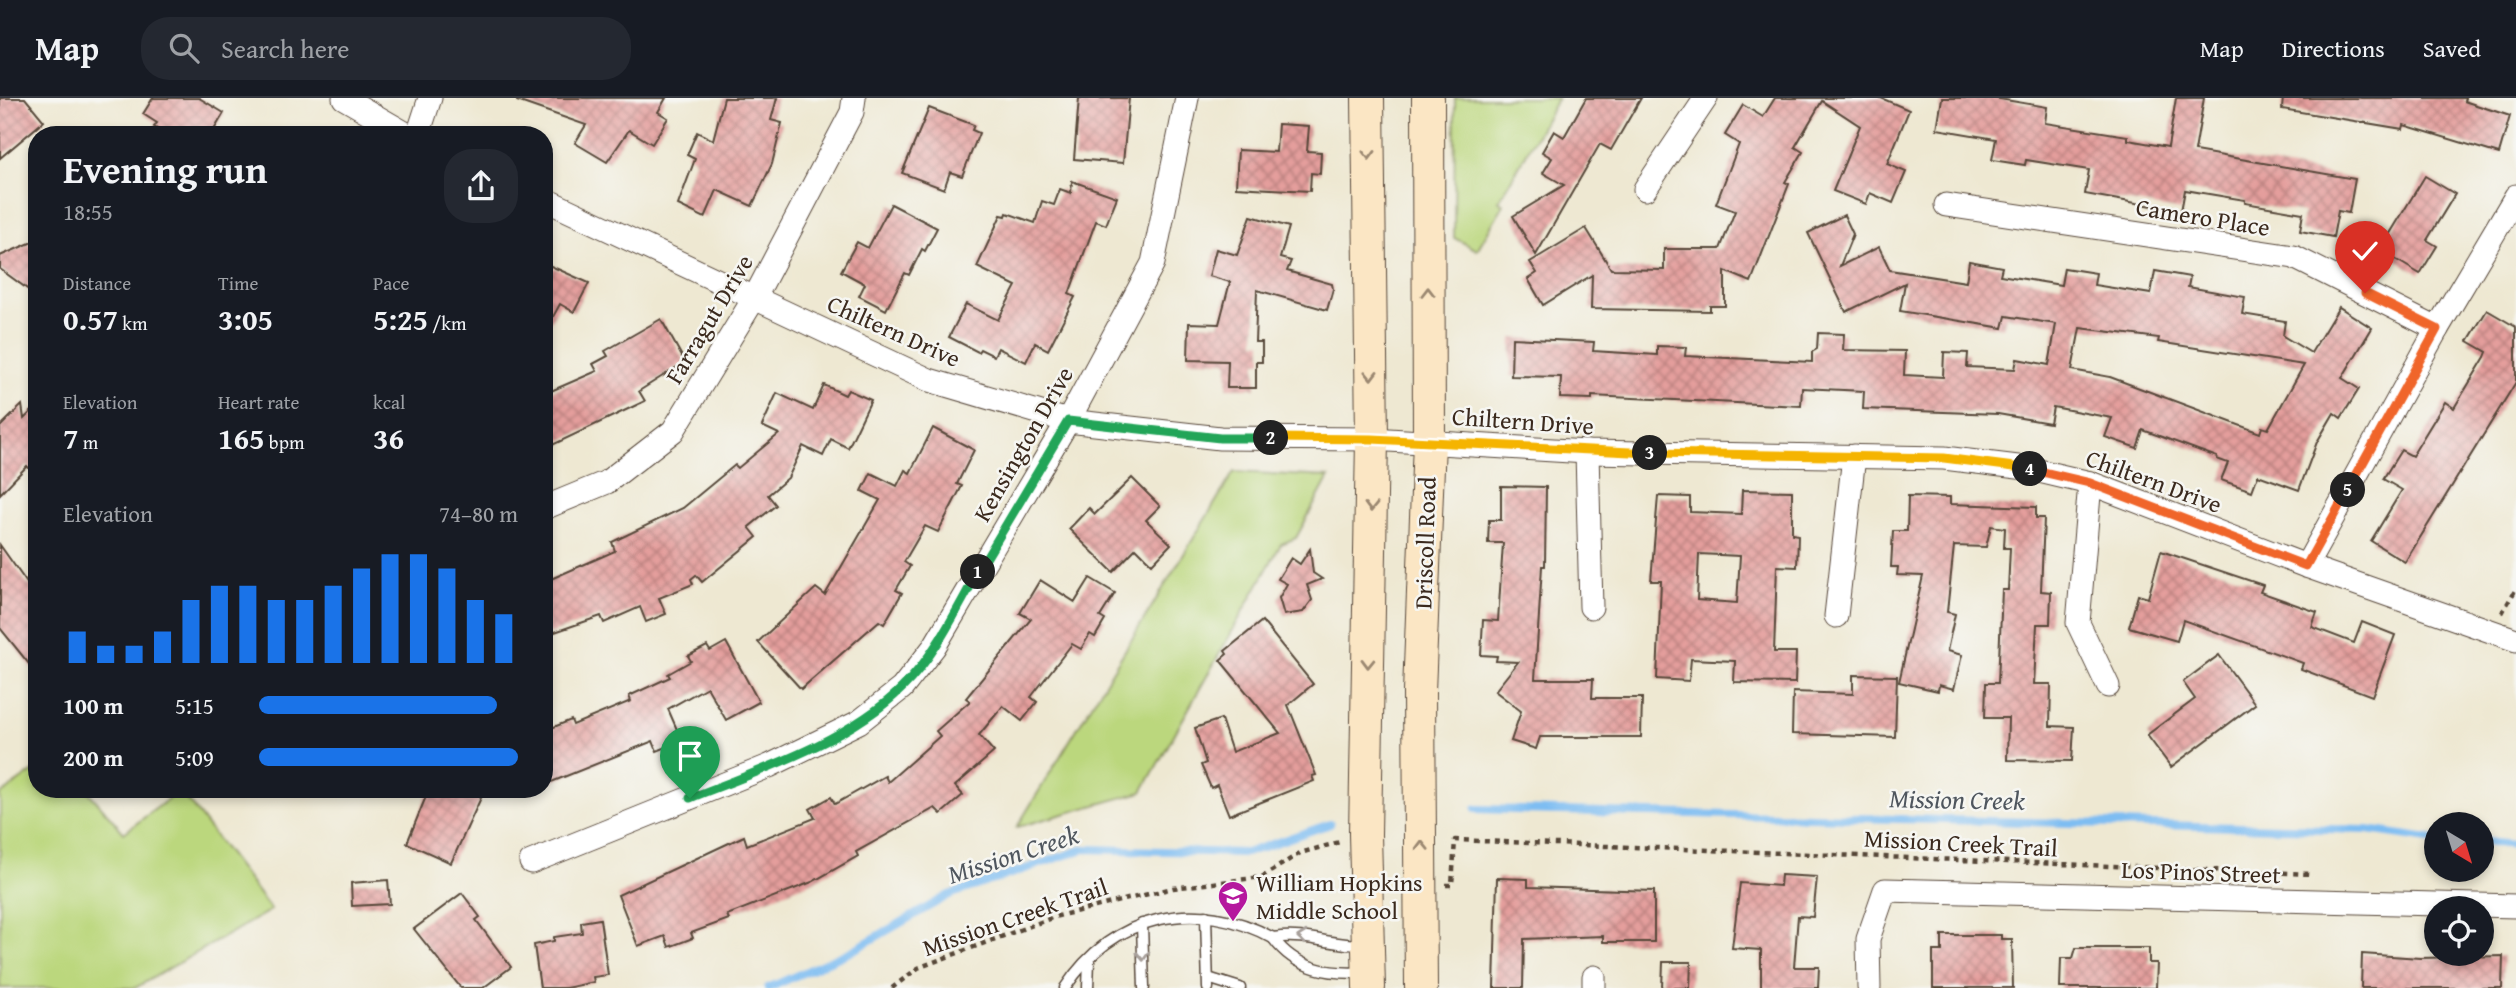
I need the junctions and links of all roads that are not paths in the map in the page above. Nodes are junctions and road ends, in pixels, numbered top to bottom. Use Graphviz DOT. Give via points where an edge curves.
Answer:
graph roads {
  1 [pos="344,98"];
  2 [pos="430,98"];
  3 [pos="854,98"];
  4 [pos="1187,98"];
  5 [pos="1368,98"];
  6 [pos="1428,98"];
  7 [pos="1706,98"];
  8 [pos="392,126"];
  9 [pos="421,126"];
  10 [pos="1645,189"];
  11 [pos="2516,196"];
  12 [pos="553,203"];
  13 [pos="1946,205"];
  14 [pos="755,297"];
  15 [pos="2437,329"];
  16 [pos="1068,421"];
  17 [pos="1372,439"];
  18 [pos="1429,442"];
  19 [pos="1587,452"];
  20 [pos="1854,456"];
  21 [pos="2090,483"];
  22 [pos="553,504"];
  23 [pos="2306,566"];
  24 [pos="1591,607"];
  25 [pos="1836,616"];
  26 [pos="2516,640"];
  27 [pos="2108,686"];
  28 [pos="531,862"];
  29 [pos="2516,906"];
  30 [pos="1206,916"];
  31 [pos="1142,925"];
  32 [pos="1273,938"];
  33 [pos="1089,960"];
  34 [pos="1369,968"];
  35 [pos="1208,983"];
  36 [pos="1065,988"];
  37 [pos="1088,988"];
  38 [pos="1144,988"];
  39 [pos="1240,988"];
  40 [pos="1421,988"];
  41 [pos="1869,988"];
  1 -- 8 [label="street"];
  2 -- 9 [label="street"];
  3 -- 14 [label="street, Farragut Drive" via="852,112"];
  4 -- 16 [label="street, Kensington Drive" via="1153,263"];
  5 -- 17 [label="street, one-way"];
  18 -- 6 [label="street, Driscoll Road, one-way"];
  7 -- 10 [label="street"];
  11 -- 15 [label="street"];
  12 -- 14 [label="street, Chiltern Drive"];
  13 -- 15 [label="street, Camero Place" via="2294,257"];
  14 -- 16 [label="street, Chiltern Drive" via="929,380"];
  14 -- 22 [label="street, Farragut Drive" via="673,431 607,482"];
  15 -- 23 [label="street"];
  16 -- 17 [label="street, Chiltern Drive" via="1220,438"];
  16 -- 28 [label="street, Kensington Drive" via="934,647 902,688 859,722 769,766"];
  17 -- 18 [label="street, Chiltern Drive"];
  17 -- 34 [label="street, one-way" via="1365,834"];
  18 -- 19 [label="street, Chiltern Drive"];
  40 -- 18 [label="street, Driscoll Road, one-way" via="1419,692"];
  19 -- 20 [label="street, Chiltern Drive"];
  19 -- 24 [label="street"];
  20 -- 21 [label="street, Chiltern Drive" via="1944,458 2026,468"];
  20 -- 25 [label="street"];
  21 -- 23 [label="street, Chiltern Drive"];
  21 -- 27 [label="street" via="2078,623"];
  23 -- 26 [label="street, Chiltern Drive"];
  29 -- 41 [label="street, Los Pinos Street" via="1885,890 1868,939"];
  30 -- 31 [label="lane"];
  30 -- 32 [label="lane" via="1248,925"];
  30 -- 35 [label="lane"];
  31 -- 33 [label="lane" via="1097,950"];
  31 -- 38 [label="lane, one-way"];
  34 -- 32 [label="lane, one-way" via="1340,946 1298,934"];
  32 -- 34 [label="lane" via="1282,951 1312,968 1336,974"];
  33 -- 36 [label="lane"];
  33 -- 37 [label="lane"];
  35 -- 39 [label="lane"];
}
